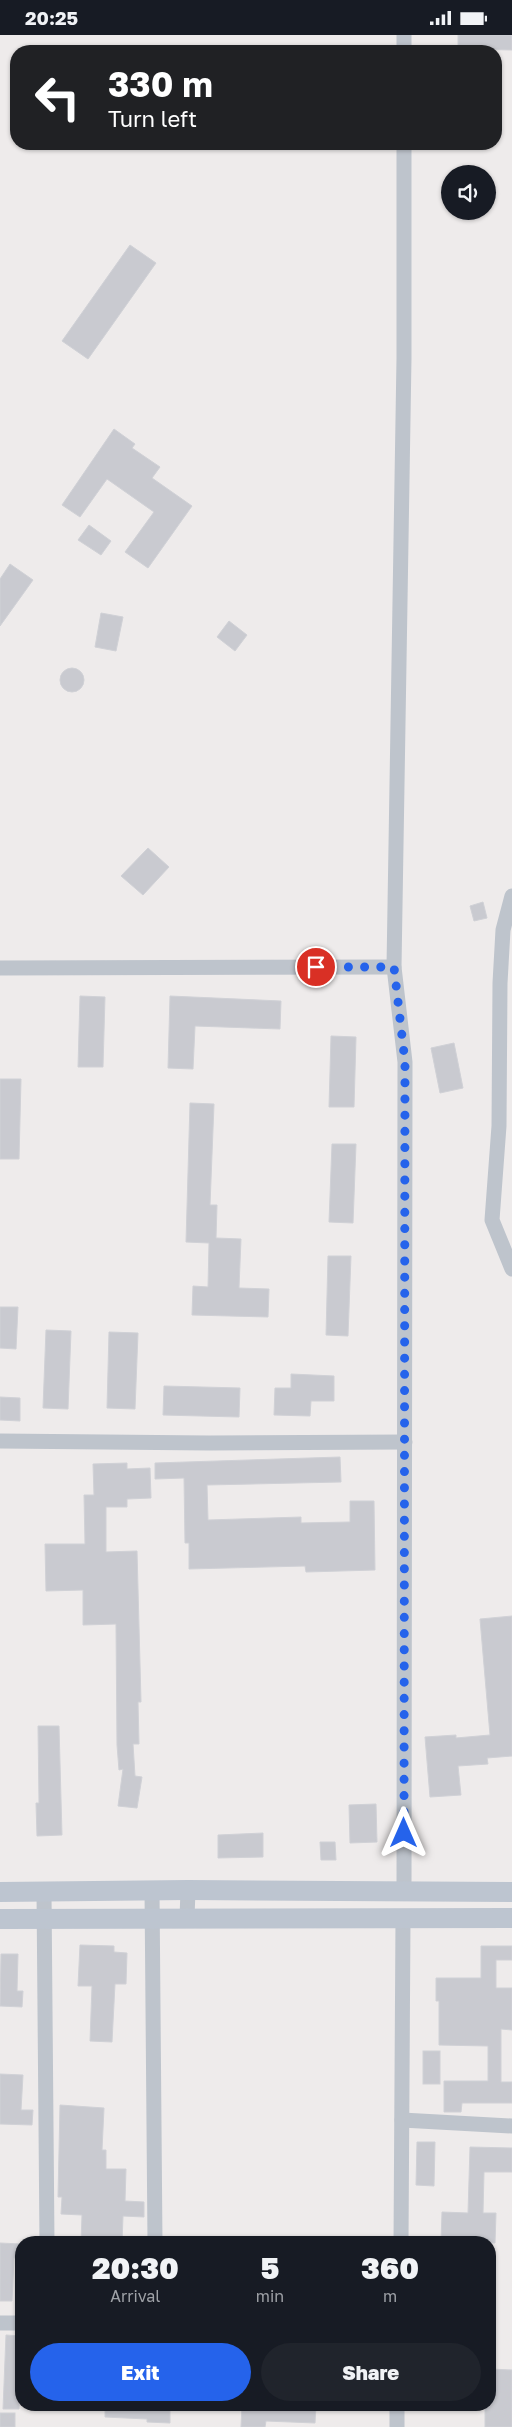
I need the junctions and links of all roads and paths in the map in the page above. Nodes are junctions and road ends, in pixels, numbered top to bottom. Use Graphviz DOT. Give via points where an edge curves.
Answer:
graph roads {
  1 [pos="404,150"];
  2 [pos="512,896"];
  3 [pos="394,967"];
  4 [pos="0,968"];
  5 [pos="512,1269"];
  6 [pos="0,1441"];
  7 [pos="405,1442"];
  8 [pos="152,1890"];
  9 [pos="188,1890"];
  10 [pos="512,1891"];
  11 [pos="0,1892"];
  12 [pos="44,1892"];
  13 [pos="404,1892"];
  14 [pos="152,1918"];
  15 [pos="187,1918"];
  16 [pos="403,1918"];
  17 [pos="512,1918"];
  18 [pos="0,1919"];
  19 [pos="44,1919"];
  20 [pos="402,2120"];
  21 [pos="512,2126"];
  22 [pos="47,2236"];
  23 [pos="155,2236"];
  24 [pos="401,2236"];
  25 [pos="0,2323"];
  26 [pos="15,2323"];
  27 [pos="398,2411"];
  28 [pos="397,2427"];
  1 -- 3 [label="street" via="404,357"];
  2 -- 5 [label="street" via="503,930 499,1126 492,1220"];
  3 -- 4 [label="street"];
  3 -- 7 [label="street" via="405,1062"];
  6 -- 7 [label="street"];
  7 -- 13 [label="street"];
  8 -- 9 [label="main road"];
  8 -- 12 [label="main road"];
  8 -- 14 [label="street"];
  9 -- 13 [label="main road"];
  9 -- 15 [label="street"];
  10 -- 13 [label="main road"];
  11 -- 12 [label="main road"];
  12 -- 19 [label="street"];
  13 -- 16 [label="main road"];
  14 -- 15 [label="main road"];
  14 -- 19 [label="main road"];
  14 -- 23 [label="street"];
  15 -- 16 [label="main road"];
  16 -- 17 [label="main road"];
  16 -- 20 [label="street"];
  18 -- 19 [label="main road"];
  19 -- 22 [label="street"];
  20 -- 21 [label="street"];
  20 -- 24 [label="street"];
  25 -- 26 [label="street"];
  27 -- 28 [label="street"];
}
